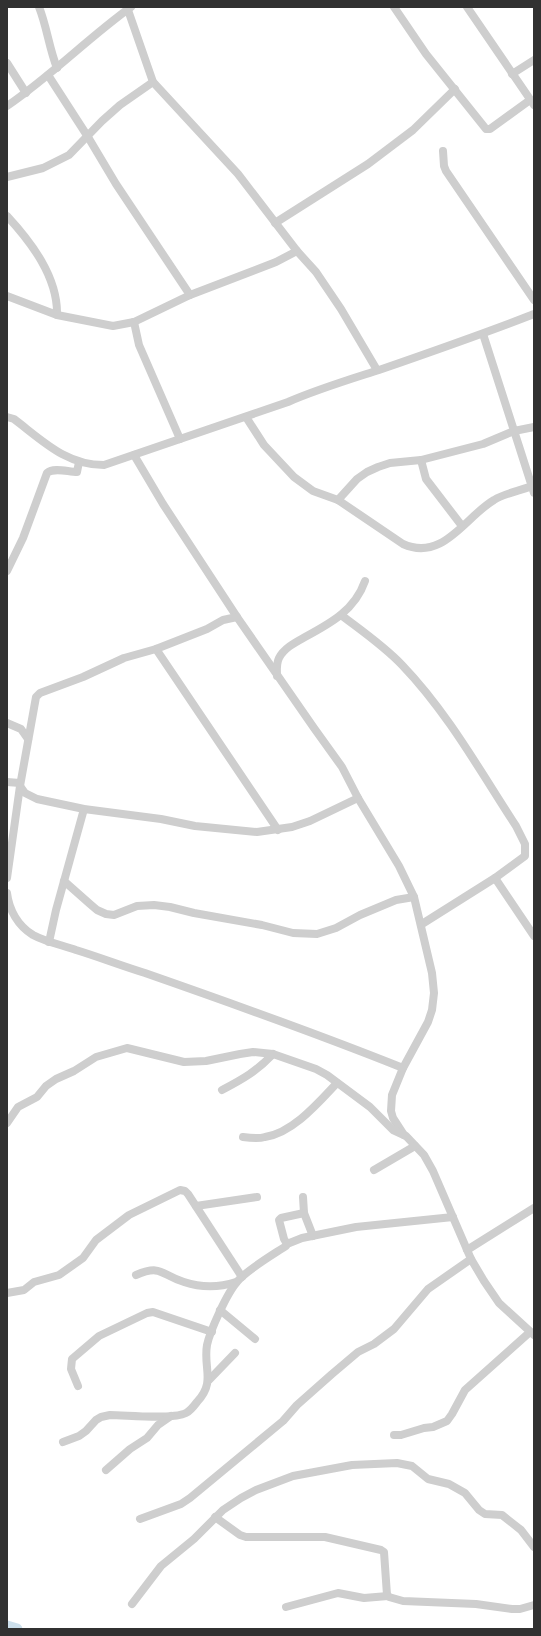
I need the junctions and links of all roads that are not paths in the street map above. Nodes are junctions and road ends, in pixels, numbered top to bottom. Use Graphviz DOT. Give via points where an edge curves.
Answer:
graph roads {
  1 [pos="39,7"];
  2 [pos="394,7"];
  3 [pos="467,7"];
  4 [pos="130,8"];
  5 [pos="534,60"];
  6 [pos="7,63"];
  7 [pos="57,68"];
  8 [pos="512,74"];
  9 [pos="48,75"];
  10 [pos="153,82"];
  11 [pos="455,89"];
  12 [pos="26,93"];
  13 [pos="532,102"];
  14 [pos="7,106"];
  15 [pos="88,137"];
  16 [pos="443,151"];
  17 [pos="7,177"];
  18 [pos="7,216"];
  19 [pos="275,224"];
  20 [pos="297,250"];
  21 [pos="7,296"];
  22 [pos="190,296"];
  23 [pos="534,300"];
  24 [pos="534,314"];
  25 [pos="57,315"];
  26 [pos="134,322"];
  27 [pos="483,334"];
  28 [pos="377,370"];
  29 [pos="7,417"];
  30 [pos="246,417"];
  31 [pos="534,427"];
  32 [pos="514,431"];
  33 [pos="180,439"];
  34 [pos="134,455"];
  35 [pos="421,460"];
  36 [pos="79,462"];
  37 [pos="533,489"];
  38 [pos="338,500"];
  39 [pos="462,526"];
  40 [pos="7,571"];
  41 [pos="365,581"];
  42 [pos="341,615"];
  43 [pos="237,617"];
  44 [pos="156,649"];
  45 [pos="277,676"];
  46 [pos="7,723"];
  47 [pos="28,739"];
  48 [pos="7,782"];
  49 [pos="20,784"];
  50 [pos="358,798"];
  51 [pos="84,809"];
  52 [pos="278,830"];
  53 [pos="7,878"];
  54 [pos="495,878"];
  55 [pos="64,881"];
  56 [pos="7,893"];
  57 [pos="414,897"];
  58 [pos="422,924"];
  59 [pos="534,936"];
  60 [pos="49,942"];
  61 [pos="273,1054"];
  62 [pos="403,1068"];
  63 [pos="337,1083"];
  64 [pos="222,1090"];
  65 [pos="7,1123"];
  66 [pos="404,1135"];
  67 [pos="243,1137"];
  68 [pos="415,1146"];
  69 [pos="374,1170"];
  70 [pos="303,1197"];
  71 [pos="257,1198"];
  72 [pos="196,1206"];
  73 [pos="534,1208"];
  74 [pos="304,1213"];
  75 [pos="453,1217"];
  76 [pos="313,1236"];
  77 [pos="287,1244"];
  78 [pos="467,1250"];
  79 [pos="471,1259"];
  80 [pos="136,1275"];
  81 [pos="239,1279"];
  82 [pos="7,1293"];
  83 [pos="220,1310"];
  84 [pos="212,1332"];
  85 [pos="532,1334"];
  86 [pos="255,1339"];
  87 [pos="235,1353"];
  88 [pos="209,1380"];
  89 [pos="78,1386"];
  90 [pos="171,1416"];
  91 [pos="394,1435"];
  92 [pos="63,1442"];
  93 [pos="106,1470"];
  94 [pos="215,1517"];
  95 [pos="140,1519"];
  96 [pos="534,1547"];
  97 [pos="388,1596"];
  98 [pos="132,1604"];
  99 [pos="534,1605"];
  100 [pos="286,1607"];
  1 -- 7 [label="street"];
  2 -- 11 [label="street" via="426,54"];
  3 -- 8 [label="street"];
  4 -- 7 [label="street"];
  4 -- 10 [label="street"];
  5 -- 8 [label="street"];
  6 -- 12 [label="street"];
  7 -- 9 [label="street"];
  8 -- 13 [label="street"];
  9 -- 12 [label="street"];
  9 -- 15 [label="street"];
  10 -- 15 [label="street" via="120,105"];
  10 -- 19 [label="street" via="238,174"];
  11 -- 13 [label="street" via="486,129 490,129"];
  11 -- 19 [label="street" via="413,130 368,164"];
  12 -- 14 [label="street"];
  15 -- 17 [label="street" via="59,161"];
  15 -- 22 [label="street"];
  16 -- 23 [label="street" via="446,170"];
  18 -- 25 [label="street" via="45,268 57,301"];
  19 -- 20 [label="street"];
  20 -- 22 [label="street" via="271,264"];
  20 -- 28 [label="street" via="316,272 341,309"];
  21 -- 25 [label="street"];
  22 -- 26 [label="street"];
  24 -- 27 [label="street"];
  25 -- 26 [label="street" via="109,326"];
  26 -- 33 [label="street" via="140,345"];
  27 -- 28 [label="street"];
  27 -- 32 [label="street"];
  28 -- 30 [label="street" via="316,389"];
  29 -- 36 [label="street" via="14,419 59,454"];
  30 -- 33 [label="street"];
  30 -- 38 [label="street" via="264,445 294,477 313,491"];
  31 -- 32 [label="street"];
  32 -- 35 [label="street" via="483,444"];
  32 -- 37 [label="street"];
  33 -- 34 [label="street"];
  34 -- 36 [label="street" via="104,465"];
  34 -- 43 [label="street"];
  35 -- 38 [label="street" via="390,463 367,472"];
  35 -- 39 [label="street" via="426,478"];
  36 -- 40 [label="street" via="77,472 54,470 47,473 23,538"];
  37 -- 39 [label="street" via="493,500"];
  38 -- 39 [label="street" via="403,544 415,548 424,549 440,545"];
  41 -- 42 [label="street" via="357,600"];
  42 -- 45 [label="street" via="293,644 282,654 277,662"];
  42 -- 54 [label="street" via="386,650 447,718 516,826 523,840 525,856"];
  43 -- 44 [label="street" via="223,620"];
  43 -- 45 [label="street"];
  44 -- 47 [label="street" via="124,658 38,695 34,700"];
  44 -- 52 [label="street"];
  45 -- 50 [label="street" via="342,767"];
  46 -- 47 [label="street" via="21,730"];
  47 -- 49 [label="street"];
  48 -- 49 [label="street"];
  49 -- 51 [label="street" via="25,793 37,799"];
  49 -- 53 [label="street"];
  50 -- 52 [label="street" via="310,821"];
  50 -- 57 [label="street" via="393,855"];
  51 -- 52 [label="street" via="195,826 257,832"];
  51 -- 55 [label="street"];
  54 -- 58 [label="street"];
  54 -- 59 [label="street"];
  55 -- 57 [label="street" via="97,910 106,914 114,915 137,906 154,905 293,933 317,934 396,900"];
  55 -- 60 [label="street"];
  56 -- 60 [label="street" via="11,911 23,926"];
  57 -- 58 [label="street"];
  58 -- 62 [label="street" via="432,973 432,1010"];
  60 -- 62 [label="street" via="144,973"];
  61 -- 63 [label="street" via="316,1068"];
  61 -- 64 [label="street" via="259,1069"];
  61 -- 65 [label="street" via="246,1053 206,1061 184,1062 127,1048 118,1050 96,1057 56,1079 37,1097 18,1107"];
  62 -- 66 [label="street" via="390,1106 393,1118"];
  63 -- 66 [label="street" via="370,1107 393,1130"];
  63 -- 67 [label="street" via="303,1118 276,1134 259,1138"];
  66 -- 68 [label="street"];
  68 -- 69 [label="street"];
  68 -- 75 [label="street" via="424,1155 433,1171"];
  70 -- 74 [label="street"];
  71 -- 72 [label="street"];
  72 -- 81 [label="street"];
  72 -- 82 [label="street" via="185,1191 180,1190 160,1199 123,1220 96,1240 83,1258 59,1275 34,1282 24,1290"];
  73 -- 78 [label="street"];
  74 -- 76 [label="street"];
  74 -- 77 [label="street" via="279,1220"];
  75 -- 76 [label="street" via="356,1227"];
  75 -- 78 [label="street"];
  76 -- 77 [label="street"];
  77 -- 81 [label="street"];
  78 -- 79 [label="street"];
  79 -- 85 [label="street" via="500,1303"];
  79 -- 95 [label="street" via="428,1289 394,1329 358,1352 297,1405 283,1421 190,1498 181,1504"];
  80 -- 81 [label="street" via="157,1270 182,1282 211,1287 222,1286"];
  81 -- 83 [label="street"];
  83 -- 84 [label="street"];
  83 -- 86 [label="street"];
  84 -- 88 [label="street" via="207,1347"];
  84 -- 89 [label="street" via="153,1312 147,1313 99,1336 72,1359 71,1369"];
  85 -- 91 [label="street" via="465,1390 447,1421 433,1427"];
  87 -- 88 [label="street"];
  88 -- 90 [label="street" via="204,1392 186,1413"];
  90 -- 92 [label="street" via="101,1417 79,1436"];
  90 -- 93 [label="street"];
  94 -- 96 [label="street" via="256,1490 293,1476 352,1464 397,1463 412,1466 428,1479 449,1484 465,1493 479,1510 486,1514 502,1515 521,1530"];
  94 -- 97 [label="street" via="246,1537 325,1537 382,1550"];
  94 -- 98 [label="street" via="194,1539 161,1566"];
  97 -- 99 [label="street" via="403,1601 476,1604 512,1609"];
  97 -- 100 [label="street" via="364,1598 338,1593"];
}
